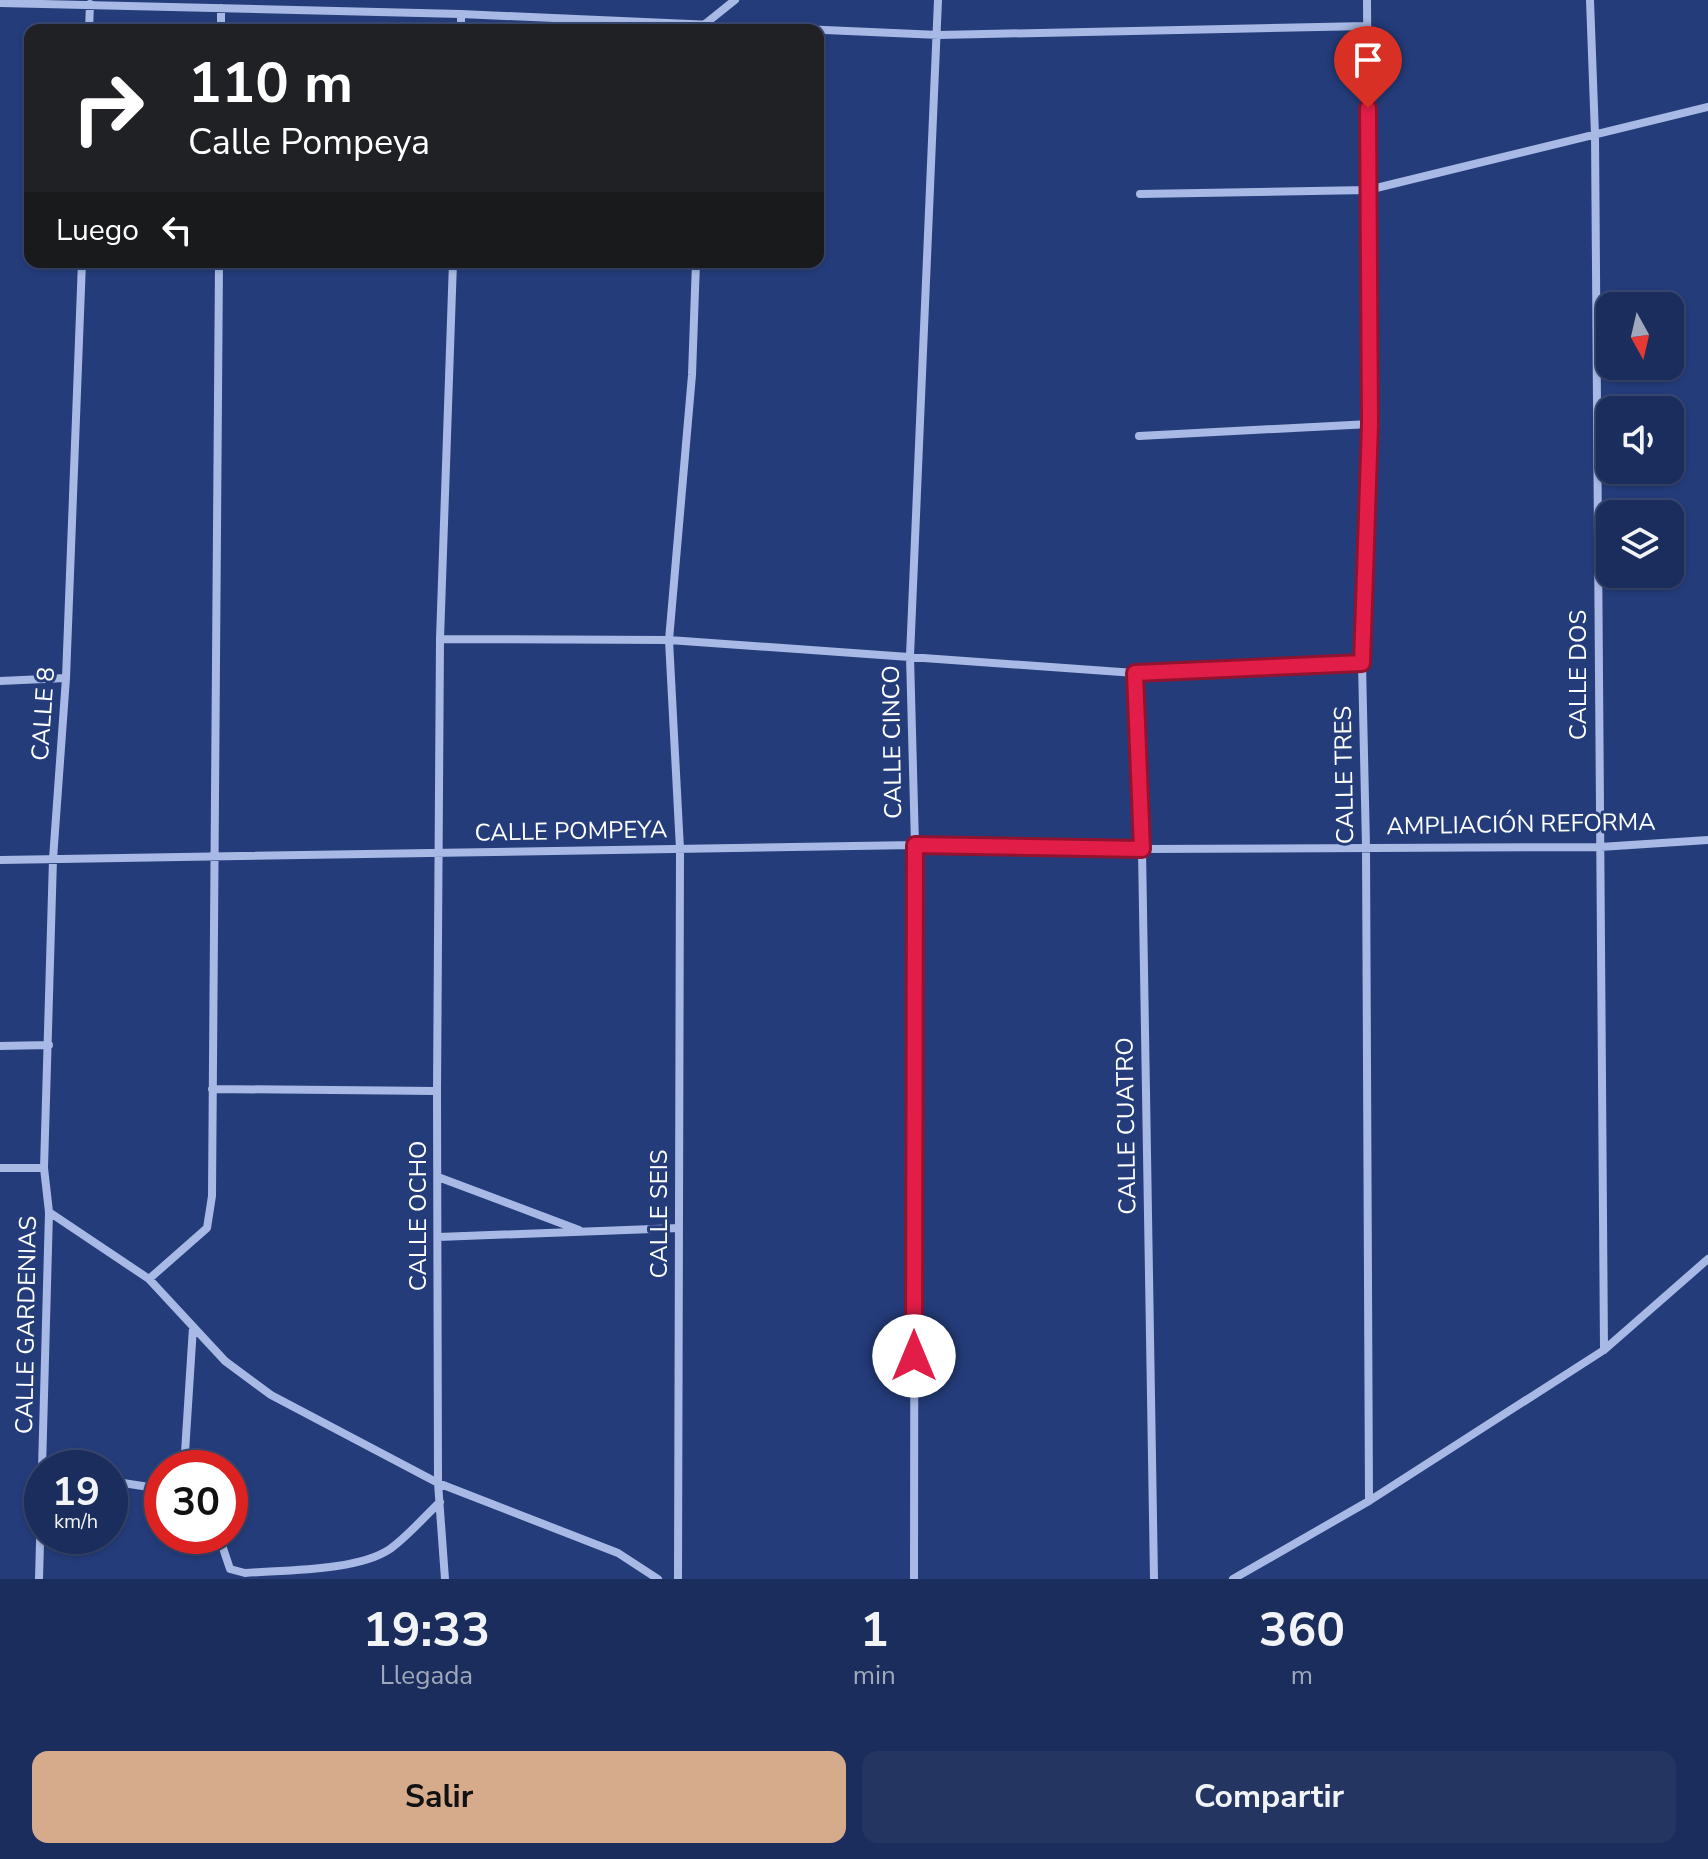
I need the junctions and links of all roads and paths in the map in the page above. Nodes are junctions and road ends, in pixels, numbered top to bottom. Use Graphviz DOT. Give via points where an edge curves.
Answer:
graph roads {
  1 [pos="735,0"];
  2 [pos="938,0"];
  3 [pos="1367,0"];
  4 [pos="1590,0"];
  5 [pos="0,3"];
  6 [pos="90,4"];
  7 [pos="221,8"];
  8 [pos="461,14"];
  9 [pos="89,24"];
  10 [pos="221,24"];
  11 [pos="461,24"];
  12 [pos="649,24"];
  13 [pos="708,24"];
  14 [pos="1367,26"];
  15 [pos="824,31"];
  16 [pos="939,35"];
  17 [pos="1708,107"];
  18 [pos="1595,135"];
  19 [pos="1368,190"];
  20 [pos="1140,194"];
  21 [pos="82,268"];
  22 [pos="219,268"];
  23 [pos="453,268"];
  24 [pos="696,268"];
  25 [pos="1370,424"];
  26 [pos="1139,436"];
  27 [pos="440,639"];
  28 [pos="669,640"];
  29 [pos="910,656"];
  30 [pos="1362,663"];
  31 [pos="1135,673"];
  32 [pos="66,678"];
  33 [pos="0,681"];
  34 [pos="1708,840"];
  35 [pos="915,845"];
  36 [pos="1366,846"];
  37 [pos="1600,847"];
  38 [pos="680,849"];
  39 [pos="1142,849"];
  40 [pos="439,853"];
  41 [pos="213,857"];
  42 [pos="53,859"];
  43 [pos="0,860"];
  44 [pos="49,1045"];
  45 [pos="0,1046"];
  46 [pos="212,1089"];
  47 [pos="437,1091"];
  48 [pos="0,1168"];
  49 [pos="44,1168"];
  50 [pos="438,1177"];
  51 [pos="49,1212"];
  52 [pos="679,1228"];
  53 [pos="583,1231"];
  54 [pos="438,1237"];
  55 [pos="1708,1259"];
  56 [pos="149,1279"];
  57 [pos="193,1327"];
  58 [pos="1604,1350"];
  59 [pos="43,1450"];
  60 [pos="185,1450"];
  61 [pos="438,1483"];
  62 [pos="1369,1501"];
  63 [pos="440,1502"];
  64 [pos="40,1554"];
  65 [pos="225,1554"];
  66 [pos="39,1579"];
  67 [pos="445,1579"];
  68 [pos="658,1579"];
  69 [pos="678,1579"];
  70 [pos="914,1579"];
  71 [pos="1154,1579"];
  72 [pos="1233,1579"];
  1 -- 13 [label="street"];
  2 -- 16 [label="street, CALLE CINCO"];
  3 -- 14 [label="street, CALLE TRES"];
  4 -- 18 [label="street, CALLE DOS"];
  5 -- 6 [label="street"];
  6 -- 7 [label="street"];
  6 -- 9 [label="street"];
  7 -- 8 [label="street"];
  7 -- 10 [label="street"];
  8 -- 11 [label="street"];
  8 -- 12 [label="street"];
  14 -- 16 [label="street"];
  14 -- 19 [label="street, CALLE TRES"];
  15 -- 16 [label="street"];
  16 -- 29 [label="street, CALLE CINCO"];
  17 -- 18 [label="street"];
  18 -- 19 [label="street"];
  18 -- 37 [label="street, CALLE DOS"];
  19 -- 20 [label="street"];
  19 -- 25 [label="street, CALLE TRES"];
  21 -- 32 [label="street, CALLE 8"];
  22 -- 41 [label="street"];
  23 -- 27 [label="street, CALLE OCHO"];
  24 -- 28 [label="street, CALLE SEIS"];
  25 -- 26 [label="street"];
  25 -- 30 [label="street, CALLE TRES"];
  27 -- 28 [label="street"];
  27 -- 40 [label="street, CALLE OCHO"];
  28 -- 29 [label="street"];
  28 -- 38 [label="street, CALLE SEIS"];
  29 -- 31 [label="street"];
  29 -- 35 [label="street, CALLE CINCO"];
  30 -- 31 [label="street"];
  30 -- 36 [label="street, CALLE TRES"];
  31 -- 39 [label="street, CALLE CUATRO"];
  32 -- 33 [label="street"];
  32 -- 42 [label="street, CALLE 8"];
  34 -- 37 [label="street, AMPLIACIÓN REFORMA"];
  35 -- 38 [label="street, CALLE POMPEYA"];
  35 -- 39 [label="street, CALLE POMPEYA"];
  35 -- 70 [label="street, CALLE CINCO"];
  36 -- 37 [label="street, AMPLIACIÓN REFORMA"];
  36 -- 39 [label="street, AMPLIACIÓN REFORMA"];
  36 -- 62 [label="street, CALLE TRES"];
  37 -- 58 [label="street, CALLE DOS"];
  38 -- 40 [label="street, CALLE POMPEYA"];
  38 -- 52 [label="street, CALLE SEIS"];
  39 -- 71 [label="street, CALLE CUATRO"];
  40 -- 41 [label="street, CALLE POMPEYA"];
  40 -- 47 [label="street, CALLE OCHO"];
  41 -- 42 [label="street, CALLE POMPEYA"];
  41 -- 46 [label="street"];
  42 -- 43 [label="street, CALLE POMPEYA"];
  42 -- 44 [label="street, CALLE 8"];
  44 -- 45 [label="street"];
  44 -- 49 [label="street, CALLE 8"];
  46 -- 47 [label="street"];
  46 -- 56 [label="street" via="207,1228"];
  47 -- 50 [label="street, CALLE OCHO"];
  48 -- 49 [label="street"];
  49 -- 51 [label="street, CALLE GARDENIAS"];
  50 -- 53 [label="street"];
  50 -- 54 [label="street, CALLE OCHO"];
  51 -- 56 [label="street"];
  51 -- 59 [label="street, CALLE GARDENIAS"];
  52 -- 53 [label="street"];
  52 -- 69 [label="street, CALLE SEIS"];
  53 -- 54 [label="street"];
  54 -- 61 [label="street, CALLE OCHO"];
  55 -- 58 [label="street"];
  56 -- 57 [label="street"];
  57 -- 60 [label="street"];
  57 -- 61 [label="street" via="225,1361 271,1395"];
  58 -- 62 [label="street"];
  61 -- 63 [label="street, CALLE OCHO"];
  61 -- 68 [label="street" via="618,1553"];
  62 -- 72 [label="street"];
  63 -- 65 [label="street" via="390,1549 369,1560 245,1573 230,1569"];
  63 -- 67 [label="street, CALLE OCHO"];
  64 -- 66 [label="street, CALLE GARDENIAS"];
}
